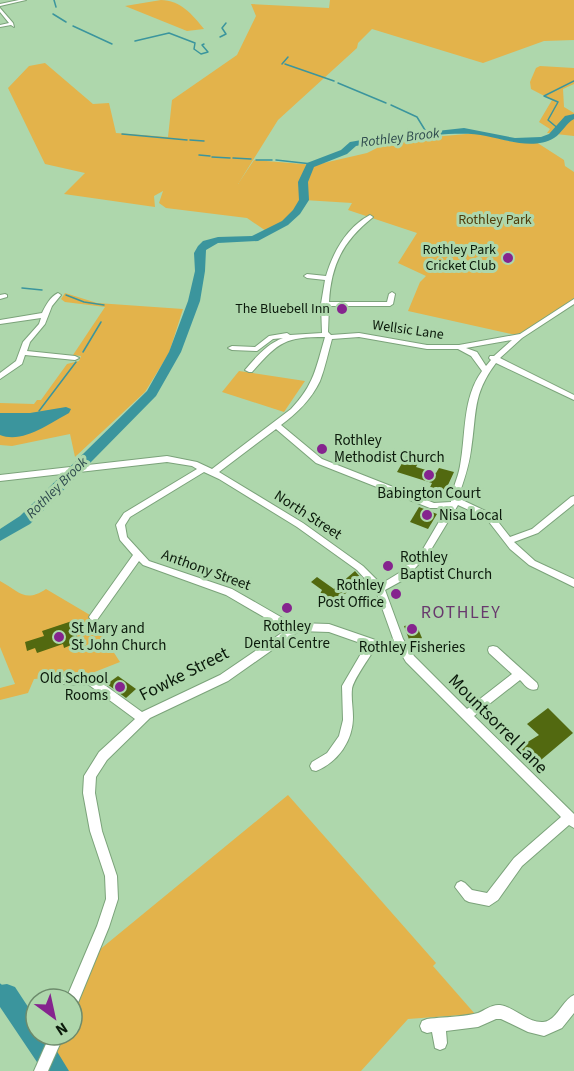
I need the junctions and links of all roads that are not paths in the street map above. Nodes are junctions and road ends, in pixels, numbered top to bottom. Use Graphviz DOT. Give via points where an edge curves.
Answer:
graph roads {
  1 [pos="24,0"];
  2 [pos="0,5"];
  3 [pos="0,9"];
  4 [pos="0,26"];
  5 [pos="370,217"];
  6 [pos="307,276"];
  7 [pos="328,278"];
  8 [pos="392,294"];
  9 [pos="57,300"];
  10 [pos="574,301"];
  11 [pos="324,304"];
  12 [pos="46,315"];
  13 [pos="1,319"];
  14 [pos="289,335"];
  15 [pos="327,336"];
  16 [pos="519,337"];
  17 [pos="459,347"];
  18 [pos="235,350"];
  19 [pos="23,353"];
  20 [pos="493,358"];
  21 [pos="70,359"];
  22 [pos="0,366"];
  23 [pos="10,369"];
  24 [pos="249,370"];
  25 [pos="484,370"];
  26 [pos="0,377"];
  27 [pos="574,399"];
  28 [pos="276,425"];
  29 [pos="209,470"];
  30 [pos="2,474"];
  31 [pos="574,499"];
  32 [pos="454,503"];
  33 [pos="508,541"];
  34 [pos="138,556"];
  35 [pos="574,583"];
  36 [pos="380,589"];
  37 [pos="94,617"];
  38 [pos="293,629"];
  39 [pos="373,644"];
  40 [pos="402,648"];
  41 [pos="493,650"];
  42 [pos="520,674"];
  43 [pos="63,680"];
  44 [pos="533,686"];
  45 [pos="466,716"];
  46 [pos="142,718"];
  47 [pos="316,766"];
  48 [pos="571,819"];
  49 [pos="465,896"];
  50 [pos="78,987"];
  51 [pos="574,1002"];
  52 [pos="440,1043"];
  53 [pos="51,1047"];
  54 [pos="41,1071"];
  1 -- 2 [label="street"];
  3 -- 4 [label="street" via="13,25"];
  5 -- 7 [label="street" via="353,229"];
  6 -- 7 [label="street"];
  7 -- 11 [label="street"];
  8 -- 11 [label="street" via="390,304"];
  9 -- 12 [label="street"];
  10 -- 16 [label="street"];
  11 -- 15 [label="street"];
  12 -- 13 [label="street"];
  12 -- 19 [label="street"];
  14 -- 15 [label="street, Wellsic Lane"];
  14 -- 18 [label="street" via="271,337 257,350"];
  14 -- 24 [label="street"];
  15 -- 17 [label="street, Wellsic Lane" via="359,335 426,347"];
  15 -- 28 [label="street" via="316,381 308,396"];
  16 -- 17 [label="street, Wellsic Lane"];
  16 -- 20 [label="street"];
  17 -- 25 [label="street" via="474,354"];
  19 -- 21 [label="street"];
  19 -- 23 [label="street"];
  20 -- 25 [label="street"];
  20 -- 27 [label="street"];
  22 -- 23 [label="street"];
  23 -- 26 [label="street"];
  25 -- 32 [label="street" via="471,400 469,455"];
  28 -- 29 [label="street"];
  28 -- 32 [label="street" via="328,465 433,506"];
  29 -- 30 [label="street, North Street" via="167,459"];
  29 -- 34 [label="street, Anthony Street" via="123,520 122,535"];
  29 -- 36 [label="street, North Street" via="330,545 367,573"];
  31 -- 33 [label="street" via="535,531"];
  32 -- 33 [label="street" via="489,516"];
  32 -- 36 [label="street" via="426,551 402,576"];
  33 -- 35 [label="street" via="532,563"];
  34 -- 37 [label="street"];
  34 -- 38 [label="street, Anthony Street" via="156,568 240,597"];
  36 -- 40 [label="street, Mountsorrel Lane"];
  38 -- 39 [label="street" via="325,628"];
  38 -- 46 [label="street, Fowke Street" via="224,678"];
  39 -- 40 [label="street"];
  39 -- 47 [label="street" via="347,686 344,738 331,757"];
  40 -- 45 [label="street, Mountsorrel Lane"];
  41 -- 42 [label="street"];
  42 -- 44 [label="street"];
  42 -- 45 [label="street"];
  43 -- 46 [label="street" via="91,681"];
  45 -- 48 [label="street, Mountsorrel Lane"];
  46 -- 50 [label="street, Fowke Street" via="103,756 89,781 92,816 112,890 103,927"];
  48 -- 49 [label="street" via="518,862 489,900"];
  51 -- 52 [label="street" via="557,1023 544,1029 502,1012 478,1020 432,1026"];
  53 -- 54 [label="street"];
}
